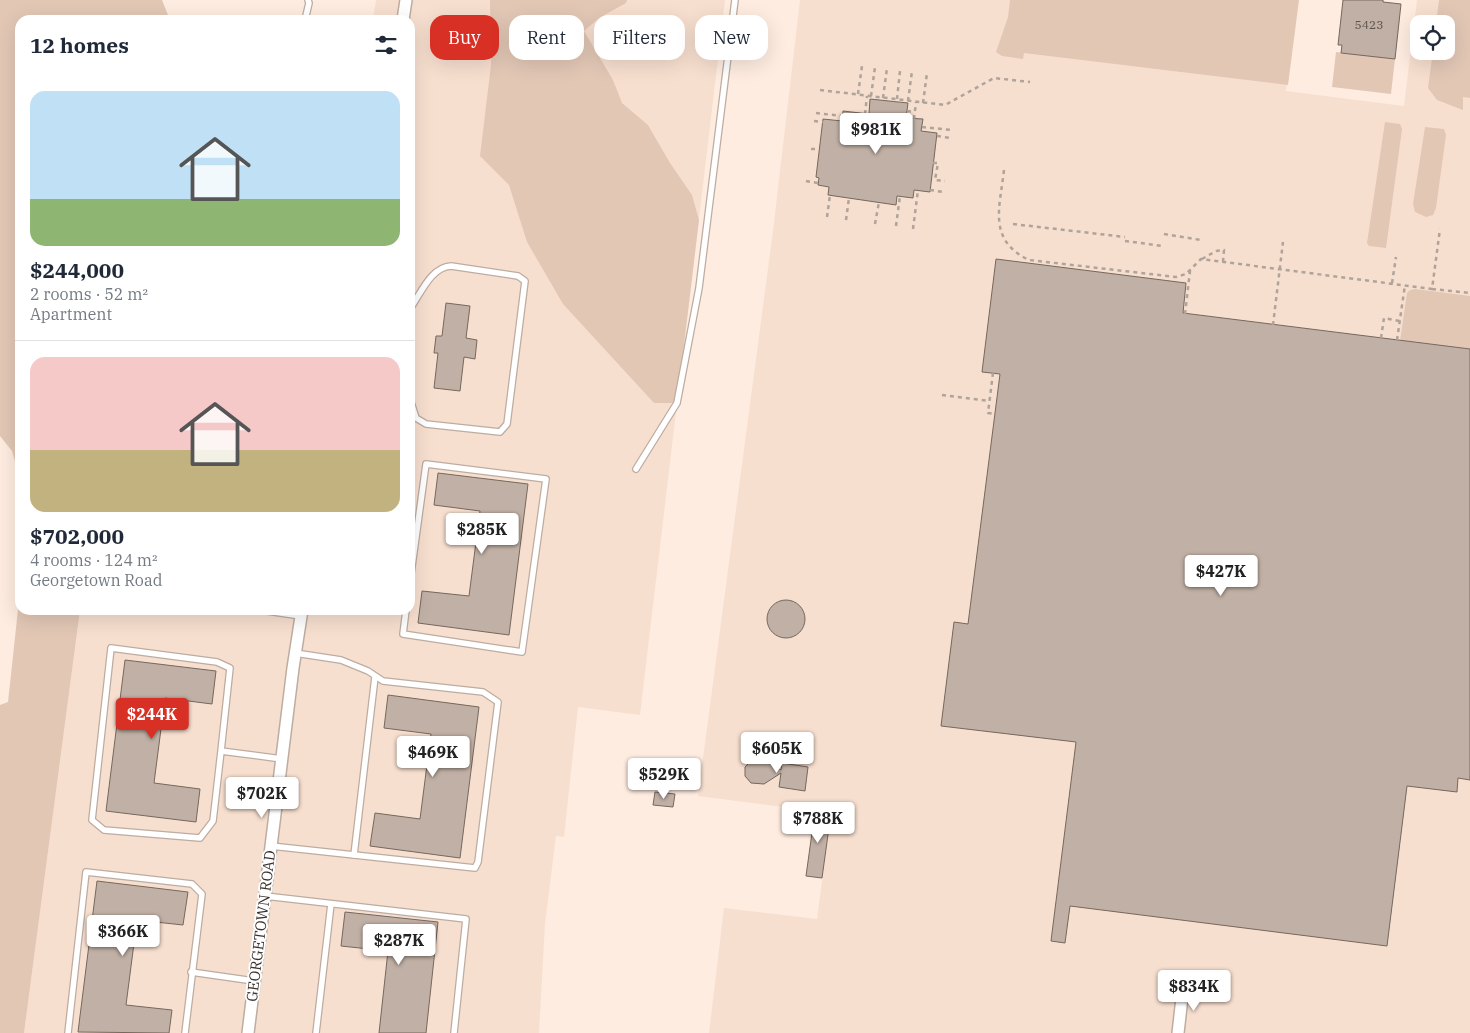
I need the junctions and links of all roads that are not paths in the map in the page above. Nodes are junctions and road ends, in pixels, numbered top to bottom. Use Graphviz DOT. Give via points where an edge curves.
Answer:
graph roads {
  1 [pos="308,0"];
  2 [pos="406,0"];
  3 [pos="735,0"];
  4 [pos="306,15"];
  5 [pos="404,15"];
  6 [pos="415,302"];
  7 [pos="415,415"];
  8 [pos="636,469"];
  9 [pos="415,531"];
  10 [pos="302,615"];
  11 [pos="405,615"];
  12 [pos="295,653"];
  13 [pos="375,678"];
  14 [pos="221,751"];
  15 [pos="282,759"];
  16 [pos="272,846"];
  17 [pos="354,856"];
  18 [pos="265,896"];
  19 [pos="331,904"];
  20 [pos="191,972"];
  21 [pos="254,981"];
  22 [pos="1183,989"];
  23 [pos="68,1033"];
  24 [pos="185,1033"];
  25 [pos="248,1033"];
  26 [pos="316,1033"];
  27 [pos="454,1033"];
  28 [pos="1178,1033"];
  1 -- 4 [label="lane"];
  2 -- 5 [label="street"];
  3 -- 8 [label="lane" via="699,288 676,403"];
  6 -- 7 [label="lane" via="442,266 518,276 526,281 507,424 500,432 426,424"];
  9 -- 11 [label="lane" via="426,464 546,479 522,652 403,634"];
  10 -- 12 [label="street, GEORGETOWN ROAD"];
  12 -- 13 [label="lane" via="342,660 368,671"];
  12 -- 15 [label="street, GEORGETOWN ROAD"];
  13 -- 17 [label="lane"];
  13 -- 17 [label="lane" via="483,692 498,702 495,738 475,868"];
  14 -- 14 [label="lane" via="230,668 217,662 111,648 92,820 104,830 200,838 213,821"];
  14 -- 15 [label="lane"];
  15 -- 16 [label="street, GEORGETOWN ROAD"];
  16 -- 17 [label="lane"];
  16 -- 18 [label="street, GEORGETOWN ROAD"];
  18 -- 19 [label="lane"];
  18 -- 21 [label="street, GEORGETOWN ROAD"];
  19 -- 26 [label="lane"];
  19 -- 27 [label="lane" via="466,919"];
  20 -- 21 [label="lane"];
  20 -- 23 [label="lane" via="202,894 192,884 86,872"];
  20 -- 24 [label="lane"];
  21 -- 25 [label="street, GEORGETOWN ROAD"];
  22 -- 28 [label="street"];
}
